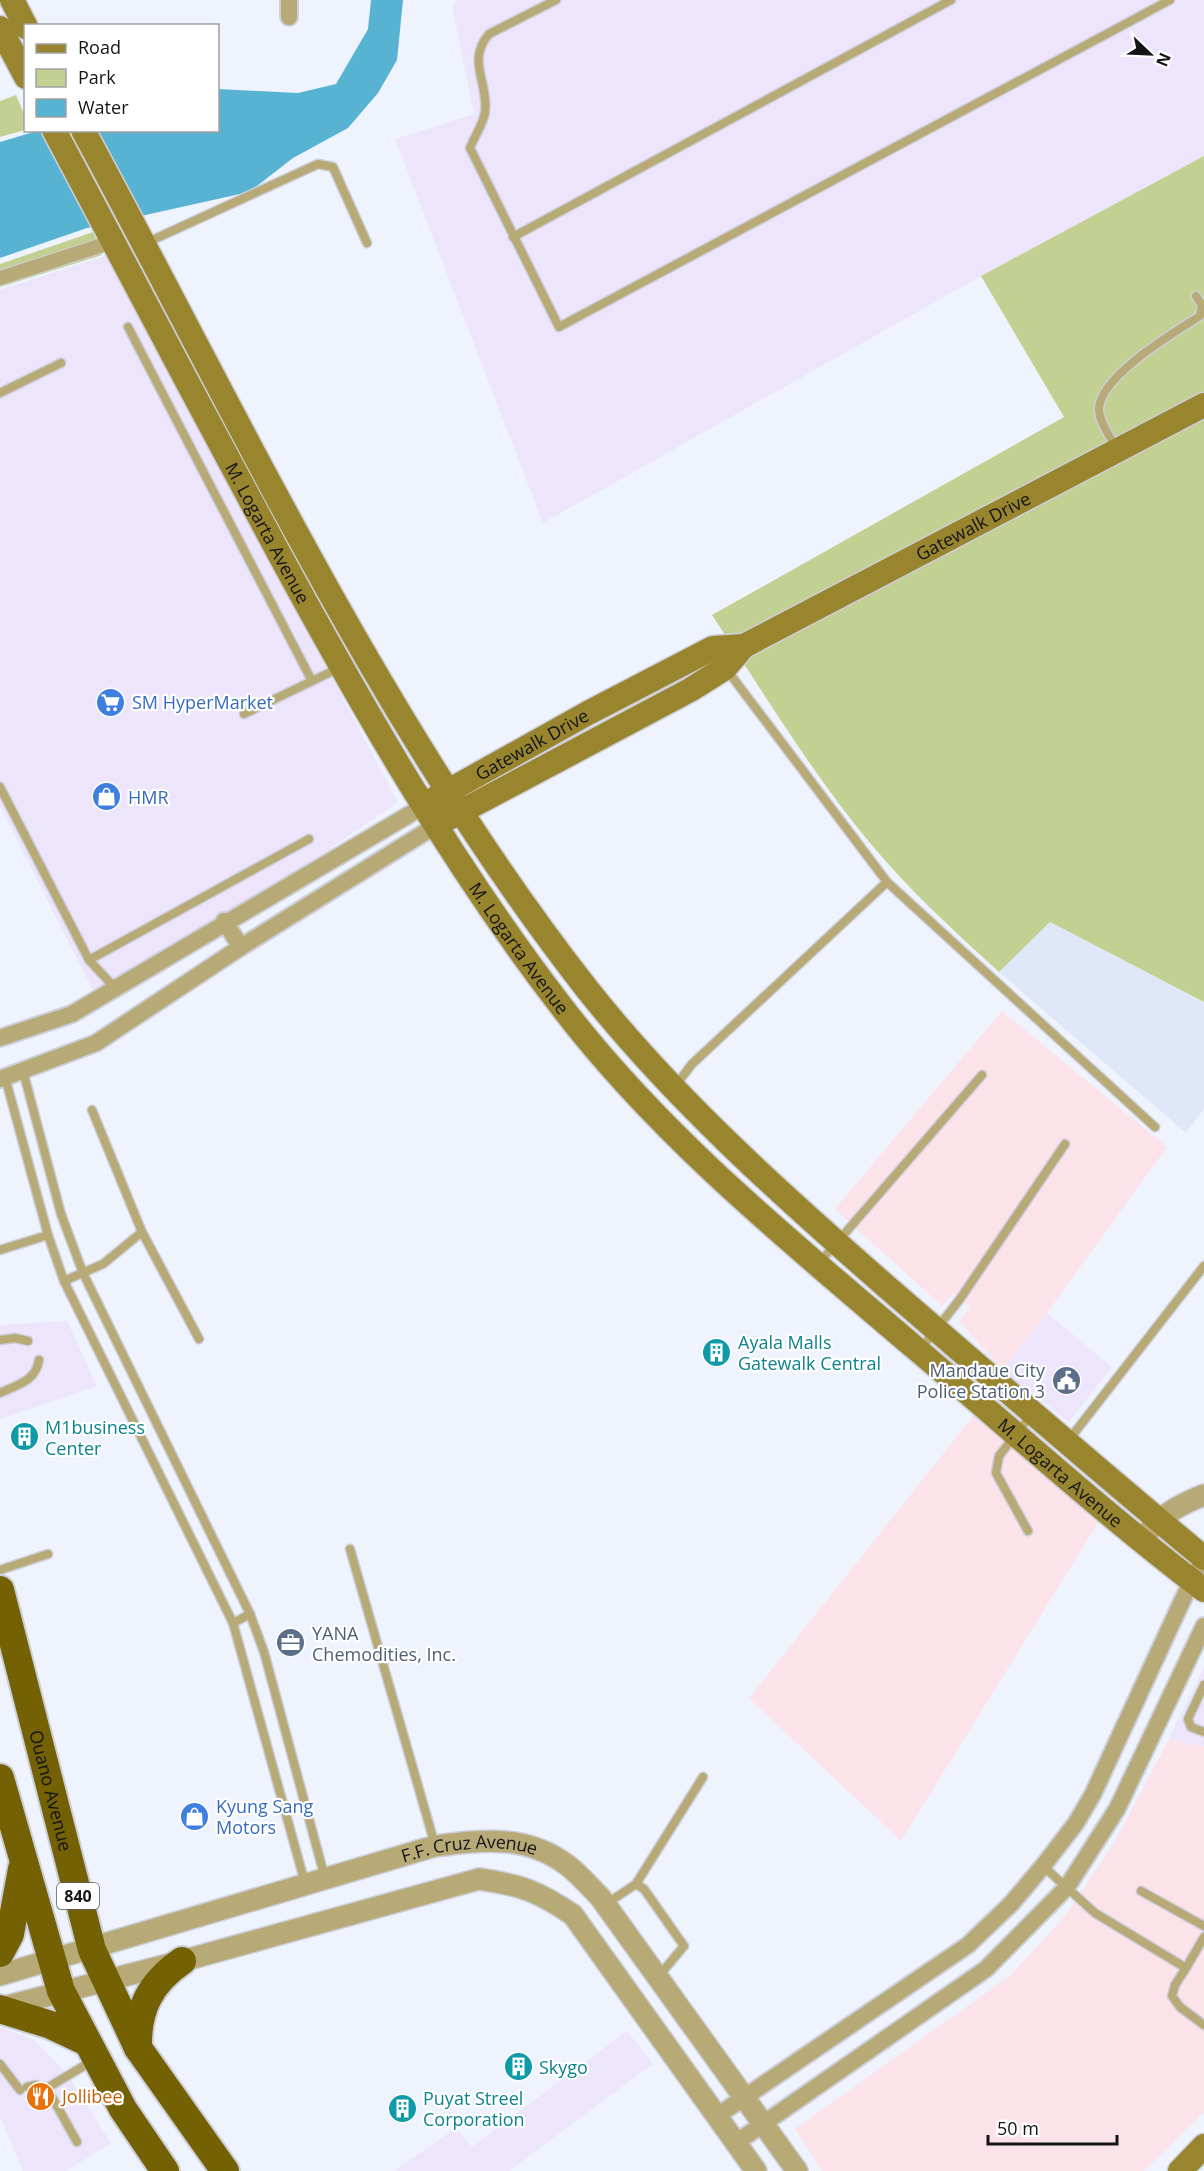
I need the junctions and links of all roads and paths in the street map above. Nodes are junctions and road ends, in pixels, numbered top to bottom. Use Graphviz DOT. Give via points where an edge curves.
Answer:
graph roads {
  1 [pos="12,0"];
  2 [pos="289,0"];
  3 [pos="556,0"];
  4 [pos="951,0"];
  5 [pos="1170,0"];
  6 [pos="290,17"];
  7 [pos="24,24"];
  8 [pos="0,28"];
  9 [pos="24,73"];
  10 [pos="55,132"];
  11 [pos="84,132"];
  12 [pos="110,236"];
  13 [pos="513,237"];
  14 [pos="367,243"];
  15 [pos="143,245"];
  16 [pos="0,278"];
  17 [pos="1196,296"];
  18 [pos="128,327"];
  19 [pos="61,363"];
  20 [pos="0,393"];
  21 [pos="1204,405"];
  22 [pos="1117,451"];
  23 [pos="365,654"];
  24 [pos="719,658"];
  25 [pos="341,668"];
  26 [pos="312,681"];
  27 [pos="244,714"];
  28 [pos="0,787"];
  29 [pos="453,801"];
  30 [pos="428,817"];
  31 [pos="309,839"];
  32 [pos="887,882"];
  33 [pos="225,921"];
  34 [pos="241,947"];
  35 [pos="89,960"];
  36 [pos="115,988"];
  37 [pos="621,1029"];
  38 [pos="0,1038"];
  39 [pos="596,1048"];
  40 [pos="23,1071"];
  41 [pos="982,1075"];
  42 [pos="2,1078"];
  43 [pos="675,1086"];
  44 [pos="92,1110"];
  45 [pos="1155,1127"];
  46 [pos="1065,1144"];
  47 [pos="142,1232"];
  48 [pos="48,1235"];
  49 [pos="837,1242"];
  50 [pos="0,1250"];
  51 [pos="818,1265"];
  52 [pos="1204,1266"];
  53 [pos="83,1273"];
  54 [pos="64,1281"];
  55 [pos="936,1330"];
  56 [pos="199,1339"];
  57 [pos="0,1340"];
  58 [pos="28,1341"];
  59 [pos="919,1351"];
  60 [pos="39,1360"];
  61 [pos="0,1393"];
  62 [pos="1032,1414"];
  63 [pos="1016,1434"];
  64 [pos="1066,1442"];
  65 [pos="1204,1495"];
  66 [pos="1158,1519"];
  67 [pos="1028,1531"];
  68 [pos="1141,1540"];
  69 [pos="350,1549"];
  70 [pos="48,1554"];
  71 [pos="1203,1557"];
  72 [pos="0,1570"];
  73 [pos="1198,1585"];
  74 [pos="0,1590"];
  75 [pos="250,1614"];
  76 [pos="233,1623"];
  77 [pos="1204,1626"];
  78 [pos="1204,1685"];
  79 [pos="1204,1732"];
  80 [pos="703,1777"];
  81 [pos="0,1778"];
  82 [pos="435,1846"];
  83 [pos="23,1861"];
  84 [pos="1043,1866"];
  85 [pos="326,1878"];
  86 [pos="305,1884"];
  87 [pos="636,1884"];
  88 [pos="1067,1887"];
  89 [pos="1141,1891"];
  90 [pos="605,1904"];
  91 [pos="1204,1926"];
  92 [pos="1204,1937"];
  93 [pos="92,1950"];
  94 [pos="0,1953"];
  95 [pos="51,1961"];
  96 [pos="183,1961"];
  97 [pos="1186,1968"];
  98 [pos="0,1975"];
  99 [pos="658,1977"];
  100 [pos="105,1980"];
  101 [pos="61,1991"];
  102 [pos="0,2009"];
  103 [pos="1204,2025"];
  104 [pos="138,2048"];
  105 [pos="90,2050"];
  106 [pos="0,2064"];
  107 [pos="46,2088"];
  108 [pos="744,2098"];
  109 [pos="717,2116"];
  110 [pos="762,2123"];
  111 [pos="77,2142"];
  112 [pos="737,2142"];
  113 [pos="1204,2146"];
  114 [pos="165,2171"];
  115 [pos="225,2171"];
  116 [pos="756,2171"];
  117 [pos="797,2171"];
  118 [pos="1180,2171"];
  1 -- 7 [label="main road"];
  2 -- 6 [label="street"];
  3 -- 13 [label="lane" via="489,34 477,55 485,113 470,148"];
  4 -- 13 [label="lane"];
  5 -- 13 [label="lane" via="559,327"];
  8 -- 9 [label="main road"];
  10 -- 12 [label="main road, M. Logarta Avenue"];
  11 -- 15 [label="main road, M. Logarta Avenue"];
  12 -- 16 [label="street"];
  12 -- 25 [label="main road, M. Logarta Avenue"];
  14 -- 15 [label="lane" via="333,167 318,164"];
  15 -- 23 [label="main road, M. Logarta Avenue"];
  17 -- 22 [label="lane" via="1202,305 1200,316 1133,362 1102,396 1098,411"];
  18 -- 26 [label="lane"];
  19 -- 20 [label="lane"];
  21 -- 22 [label="main road, Gatewalk Drive"];
  22 -- 24 [label="main road, Gatewalk Drive"];
  23 -- 25 [label="lane"];
  23 -- 29 [label="main road, M. Logarta Avenue"];
  24 -- 29 [label="main road, Gatewalk Drive" via="690,690"];
  24 -- 32 [label="lane"];
  25 -- 26 [label="lane"];
  25 -- 30 [label="main road, M. Logarta Avenue"];
  26 -- 27 [label="lane"];
  28 -- 35 [label="lane"];
  29 -- 30 [label="main road, Gatewalk Drive"];
  29 -- 37 [label="main road, M. Logarta Avenue" via="520,899"];
  30 -- 33 [label="street"];
  30 -- 34 [label="street"];
  30 -- 39 [label="main road, M. Logarta Avenue" via="555,998"];
  31 -- 35 [label="lane"];
  32 -- 43 [label="lane" via="692,1064"];
  32 -- 45 [label="lane"];
  33 -- 34 [label="street"];
  33 -- 36 [label="street"];
  34 -- 40 [label="street" via="96,1042"];
  35 -- 36 [label="lane"];
  36 -- 38 [label="street" via="72,1014"];
  37 -- 39 [label="main road"];
  37 -- 43 [label="main road, M. Logarta Avenue"];
  39 -- 51 [label="main road, M. Logarta Avenue" via="723,1180"];
  40 -- 42 [label="street"];
  40 -- 53 [label="lane" via="62,1214"];
  41 -- 49 [label="lane"];
  42 -- 48 [label="lane"];
  43 -- 49 [label="main road, M. Logarta Avenue" via="746,1160"];
  44 -- 47 [label="lane"];
  46 -- 55 [label="lane"];
  47 -- 53 [label="lane" via="103,1263"];
  47 -- 56 [label="lane"];
  48 -- 50 [label="lane"];
  48 -- 54 [label="lane"];
  49 -- 51 [label="lane"];
  49 -- 55 [label="main road, M. Logarta Avenue"];
  51 -- 59 [label="main road, M. Logarta Avenue"];
  52 -- 64 [label="lane"];
  53 -- 54 [label="lane"];
  53 -- 75 [label="lane"];
  54 -- 76 [label="lane"];
  55 -- 59 [label="lane"];
  55 -- 62 [label="main road, M. Logarta Avenue"];
  57 -- 58 [label="lane"];
  59 -- 63 [label="main road, M. Logarta Avenue"];
  60 -- 61 [label="lane" via="35,1374"];
  62 -- 63 [label="lane"];
  62 -- 64 [label="main road, M. Logarta Avenue"];
  63 -- 67 [label="lane" via="999,1456 996,1473"];
  63 -- 68 [label="main road, M. Logarta Avenue"];
  64 -- 66 [label="main road, M. Logarta Avenue"];
  65 -- 66 [label="street"];
  66 -- 68 [label="street"];
  66 -- 71 [label="main road, M. Logarta Avenue"];
  68 -- 73 [label="main road, M. Logarta Avenue"];
  69 -- 82 [label="lane"];
  70 -- 72 [label="lane"];
  71 -- 73 [label="street"];
  73 -- 84 [label="street" via="1093,1794"];
  74 -- 93 [label="highway, Ouano Avenue / 840"];
  75 -- 76 [label="lane"];
  75 -- 85 [label="lane"];
  76 -- 86 [label="lane"];
  77 -- 88 [label="street" via="1117,1809"];
  78 -- 79 [label="lane" via="1188,1719 1191,1727"];
  80 -- 87 [label="lane"];
  81 -- 83 [label="highway, 840"];
  82 -- 85 [label="street, F.F. Cruz Avenue"];
  82 -- 90 [label="street, F.F. Cruz Avenue" via="488,1839 528,1845 567,1864"];
  83 -- 94 [label="highway" via="10,1934"];
  83 -- 95 [label="highway, 840"];
  84 -- 88 [label="lane"];
  84 -- 108 [label="street" via="968,1945"];
  85 -- 86 [label="street, F.F. Cruz Avenue"];
  86 -- 93 [label="street, F.F. Cruz Avenue"];
  87 -- 90 [label="lane"];
  87 -- 99 [label="lane" via="644,1889 684,1946"];
  88 -- 97 [label="lane" via="1095,1913"];
  88 -- 110 [label="street" via="986,1969"];
  89 -- 91 [label="lane"];
  90 -- 99 [label="street, F.F. Cruz Avenue"];
  92 -- 97 [label="lane"];
  93 -- 95 [label="street, F.F. Cruz Avenue"];
  93 -- 100 [label="highway, Ouano Avenue / 840"];
  95 -- 98 [label="street, F.F. Cruz Avenue"];
  95 -- 101 [label="highway, 840"];
  96 -- 100 [label="street, F.F. Cruz Avenue"];
  96 -- 104 [label="highway" via="165,1973 142,2007 137,2027"];
  96 -- 109 [label="street, F.F. Cruz Avenue" via="479,1879 512,1884 542,1894 573,1914"];
  97 -- 103 [label="lane" via="1172,1996"];
  99 -- 108 [label="street, F.F. Cruz Avenue"];
  100 -- 101 [label="street, F.F. Cruz Avenue"];
  100 -- 104 [label="highway, Ouano Avenue / 840"];
  101 -- 102 [label="street, F.F. Cruz Avenue"];
  101 -- 105 [label="highway, 840"];
  102 -- 105 [label="highway" via="51,2025"];
  104 -- 115 [label="highway, Ouano Avenue / 840"];
  105 -- 107 [label="lane"];
  105 -- 114 [label="highway, 840"];
  106 -- 107 [label="lane" via="23,2089 35,2085"];
  107 -- 111 [label="lane"];
  108 -- 109 [label="street"];
  108 -- 110 [label="street, F.F. Cruz Avenue"];
  109 -- 112 [label="street, F.F. Cruz Avenue"];
  110 -- 112 [label="street"];
  110 -- 117 [label="street, F.F. Cruz Avenue"];
  112 -- 116 [label="street, F.F. Cruz Avenue"];
  113 -- 118 [label="main road"];
}
